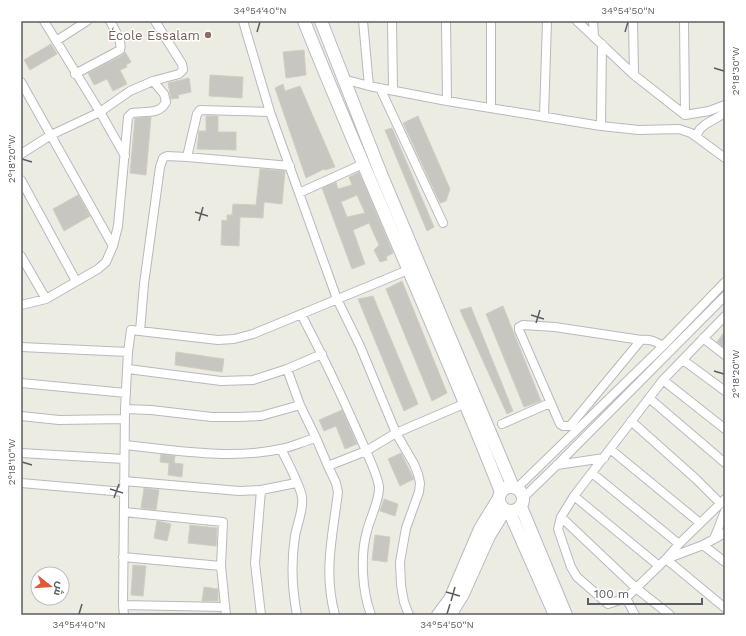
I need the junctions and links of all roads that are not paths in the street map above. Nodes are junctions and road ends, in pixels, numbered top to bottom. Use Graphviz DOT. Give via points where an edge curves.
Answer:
graph roads {
  1 [pos="44,21"];
  2 [pos="87,21"];
  3 [pos="110,21"];
  4 [pos="155,21"];
  5 [pos="243,21"];
  6 [pos="304,21"];
  7 [pos="321,21"];
  8 [pos="363,21"];
  9 [pos="392,21"];
  10 [pos="446,21"];
  11 [pos="491,21"];
  12 [pos="547,21"];
  13 [pos="577,21"];
  14 [pos="594,21"];
  15 [pos="633,21"];
  16 [pos="684,21"];
  17 [pos="594,36"];
  18 [pos="56,41"];
  19 [pos="602,44"];
  20 [pos="75,74"];
  21 [pos="634,75"];
  22 [pos="343,79"];
  23 [pos="153,81"];
  24 [pos="21,82"];
  25 [pos="369,86"];
  26 [pos="380,88"];
  27 [pos="393,90"];
  28 [pos="447,101"];
  29 [pos="725,105"];
  30 [pos="492,108"];
  31 [pos="100,112"];
  32 [pos="270,112"];
  33 [pos="725,113"];
  34 [pos="685,115"];
  35 [pos="544,116"];
  36 [pos="601,126"];
  37 [pos="52,135"];
  38 [pos="696,136"];
  39 [pos="21,154"];
  40 [pos="125,156"];
  41 [pos="187,157"];
  42 [pos="725,158"];
  43 [pos="363,164"];
  44 [pos="290,166"];
  45 [pos="21,180"];
  46 [pos="299,193"];
  47 [pos="443,223"];
  48 [pos="113,246"];
  49 [pos="21,256"];
  50 [pos="408,270"];
  51 [pos="76,281"];
  52 [pos="725,282"];
  53 [pos="725,296"];
  54 [pos="46,299"];
  55 [pos="337,299"];
  56 [pos="21,305"];
  57 [pos="301,314"];
  58 [pos="725,316"];
  59 [pos="140,331"];
  60 [pos="703,338"];
  61 [pos="640,340"];
  62 [pos="663,346"];
  63 [pos="21,347"];
  64 [pos="128,352"];
  65 [pos="322,354"];
  66 [pos="725,355"];
  67 [pos="683,360"];
  68 [pos="128,369"];
  69 [pos="287,369"];
  70 [pos="663,380"];
  71 [pos="21,383"];
  72 [pos="725,391"];
  73 [pos="126,392"];
  74 [pos="649,398"];
  75 [pos="466,403"];
  76 [pos="550,403"];
  77 [pos="300,405"];
  78 [pos="125,409"];
  79 [pos="21,416"];
  80 [pos="125,419"];
  81 [pos="631,421"];
  82 [pos="502,424"];
  83 [pos="725,429"];
  84 [pos="396,433"];
  85 [pos="316,438"];
  86 [pos="125,445"];
  87 [pos="281,449"];
  88 [pos="610,449"];
  89 [pos="366,450"];
  90 [pos="21,453"];
  91 [pos="604,458"];
  92 [pos="124,459"];
  93 [pos="725,463"];
  94 [pos="557,465"];
  95 [pos="328,466"];
  96 [pos="592,473"];
  97 [pos="124,481"];
  98 [pos="296,482"];
  99 [pos="21,483"];
  100 [pos="261,490"];
  101 [pos="124,492"];
  102 [pos="500,495"];
  103 [pos="574,496"];
  104 [pos="515,500"];
  105 [pos="723,501"];
  106 [pos="124,512"];
  107 [pos="725,512"];
  108 [pos="561,517"];
  109 [pos="700,523"];
  110 [pos="725,533"];
  111 [pos="714,539"];
  112 [pos="678,544"];
  113 [pos="703,545"];
  114 [pos="123,557"];
  115 [pos="666,559"];
  116 [pos="725,562"];
  117 [pos="222,566"];
  118 [pos="659,566"];
  119 [pos="636,588"];
  120 [pos="626,598"];
  121 [pos="123,605"];
  122 [pos="725,608"];
  123 [pos="225,611"];
  124 [pos="124,615"];
  125 [pos="261,615"];
  126 [pos="297,615"];
  127 [pos="335,615"];
  128 [pos="371,615"];
  129 [pos="409,615"];
  130 [pos="438,615"];
  131 [pos="450,615"];
  132 [pos="555,615"];
  133 [pos="566,615"];
  134 [pos="635,615"];
  135 [pos="670,615"];
  1 -- 18 [label="street"];
  2 -- 18 [label="street"];
  3 -- 20 [label="street" via="120,42 120,50"];
  4 -- 23 [label="street" via="182,64 183,70 179,74"];
  5 -- 32 [label="street"];
  6 -- 43 [label="street"];
  7 -- 22 [label="street"];
  8 -- 25 [label="street"];
  9 -- 27 [label="street"];
  10 -- 28 [label="street"];
  11 -- 30 [label="street"];
  12 -- 35 [label="street"];
  13 -- 17 [label="street"];
  14 -- 17 [label="street"];
  15 -- 21 [label="street"];
  16 -- 34 [label="street"];
  17 -- 19 [label="street"];
  18 -- 20 [label="street"];
  19 -- 21 [label="street"];
  19 -- 36 [label="street"];
  20 -- 31 [label="street"];
  21 -- 34 [label="street"];
  22 -- 25 [label="street"];
  22 -- 104 [label="street"];
  23 -- 31 [label="street" via="130,91"];
  23 -- 40 [label="street" via="164,94 166,102 164,107 156,111 132,113 128,117"];
  24 -- 37 [label="street"];
  25 -- 26 [label="street"];
  26 -- 27 [label="street"];
  26 -- 47 [label="street"];
  27 -- 28 [label="street"];
  28 -- 30 [label="street"];
  29 -- 34 [label="street"];
  30 -- 35 [label="street"];
  31 -- 37 [label="street"];
  31 -- 40 [label="street"];
  32 -- 41 [label="street" via="200,110"];
  32 -- 44 [label="street"];
  33 -- 38 [label="street" via="706,124"];
  35 -- 36 [label="street"];
  36 -- 38 [label="street" via="640,130 679,129"];
  37 -- 39 [label="street"];
  37 -- 48 [label="street"];
  38 -- 42 [label="street"];
  40 -- 48 [label="street" via="118,226"];
  41 -- 44 [label="street"];
  41 -- 59 [label="street" via="167,156 163,158 160,167"];
  43 -- 46 [label="street"];
  43 -- 50 [label="street"];
  44 -- 46 [label="street"];
  45 -- 51 [label="street"];
  46 -- 55 [label="street"];
  48 -- 51 [label="street" via="106,262"];
  49 -- 54 [label="street"];
  50 -- 55 [label="street"];
  50 -- 75 [label="street"];
  51 -- 54 [label="street"];
  52 -- 62 [label="street"];
  53 -- 94 [label="street"];
  54 -- 56 [label="street"];
  55 -- 57 [label="street"];
  55 -- 84 [label="street" via="360,346"];
  57 -- 59 [label="street" via="234,339 218,340"];
  57 -- 65 [label="street"];
  58 -- 60 [label="street"];
  59 -- 64 [label="street" via="131,330"];
  60 -- 66 [label="street"];
  60 -- 67 [label="street"];
  61 -- 62 [label="street" via="656,341"];
  61 -- 76 [label="street" via="570,426 560,424"];
  61 -- 76 [label="street" via="555,327 519,327"];
  62 -- 104 [label="street"];
  63 -- 64 [label="street"];
  64 -- 68 [label="street"];
  65 -- 69 [label="street"];
  65 -- 89 [label="street"];
  67 -- 70 [label="street"];
  67 -- 72 [label="street"];
  68 -- 69 [label="street" via="221,381 254,380"];
  68 -- 73 [label="street"];
  69 -- 77 [label="street"];
  70 -- 74 [label="street"];
  70 -- 83 [label="street"];
  71 -- 73 [label="street"];
  73 -- 78 [label="street"];
  74 -- 81 [label="street"];
  74 -- 93 [label="street"];
  75 -- 84 [label="street"];
  75 -- 102 [label="street"];
  76 -- 82 [label="street"];
  77 -- 78 [label="street" via="261,416 238,417"];
  77 -- 85 [label="street"];
  78 -- 80 [label="street"];
  79 -- 80 [label="street" via="59,420"];
  80 -- 86 [label="street"];
  81 -- 88 [label="street"];
  81 -- 105 [label="street"];
  84 -- 89 [label="street"];
  84 -- 129 [label="street" via="414,464 420,483 418,499 404,535 400,562 401,585"];
  85 -- 87 [label="street"];
  85 -- 95 [label="street"];
  86 -- 87 [label="street" via="241,454"];
  86 -- 92 [label="street"];
  87 -- 98 [label="street"];
  88 -- 91 [label="street"];
  88 -- 109 [label="street"];
  89 -- 95 [label="street"];
  89 -- 128 [label="street" via="379,487 363,548 366,596"];
  90 -- 92 [label="street"];
  91 -- 94 [label="street"];
  91 -- 96 [label="street"];
  92 -- 97 [label="street"];
  94 -- 104 [label="street"];
  95 -- 127 [label="street" via="338,492 329,561 329,580"];
  96 -- 103 [label="street"];
  96 -- 112 [label="street"];
  97 -- 100 [label="street" via="218,490"];
  97 -- 101 [label="street"];
  98 -- 100 [label="street"];
  98 -- 126 [label="street" via="302,498 293,556"];
  99 -- 101 [label="street"];
  100 -- 125 [label="street" via="255,563"];
  101 -- 106 [label="street"];
  102 -- 104 [label="street" via="506,488"];
  102 -- 104 [label="street" via="501,506"];
  102 -- 130 [label="street" via="480,529 450,599"];
  103 -- 108 [label="street"];
  103 -- 118 [label="street"];
  104 -- 131 [label="street" via="489,536 463,594"];
  104 -- 132 [label="street"];
  104 -- 133 [label="street"];
  105 -- 109 [label="street"];
  106 -- 114 [label="street"];
  106 -- 117 [label="street" via="223,522"];
  107 -- 111 [label="street"];
  108 -- 119 [label="street"];
  108 -- 120 [label="street" via="558,529 567,558 577,577 608,604"];
  109 -- 112 [label="street"];
  110 -- 111 [label="street"];
  111 -- 113 [label="street"];
  112 -- 115 [label="street"];
  113 -- 115 [label="street"];
  113 -- 116 [label="street"];
  114 -- 117 [label="street"];
  114 -- 121 [label="street"];
  115 -- 118 [label="street"];
  115 -- 122 [label="street"];
  117 -- 123 [label="street"];
  118 -- 119 [label="street"];
  119 -- 120 [label="street"];
  119 -- 135 [label="street"];
  120 -- 134 [label="street"];
  121 -- 123 [label="street"];
  121 -- 124 [label="street"];
}
